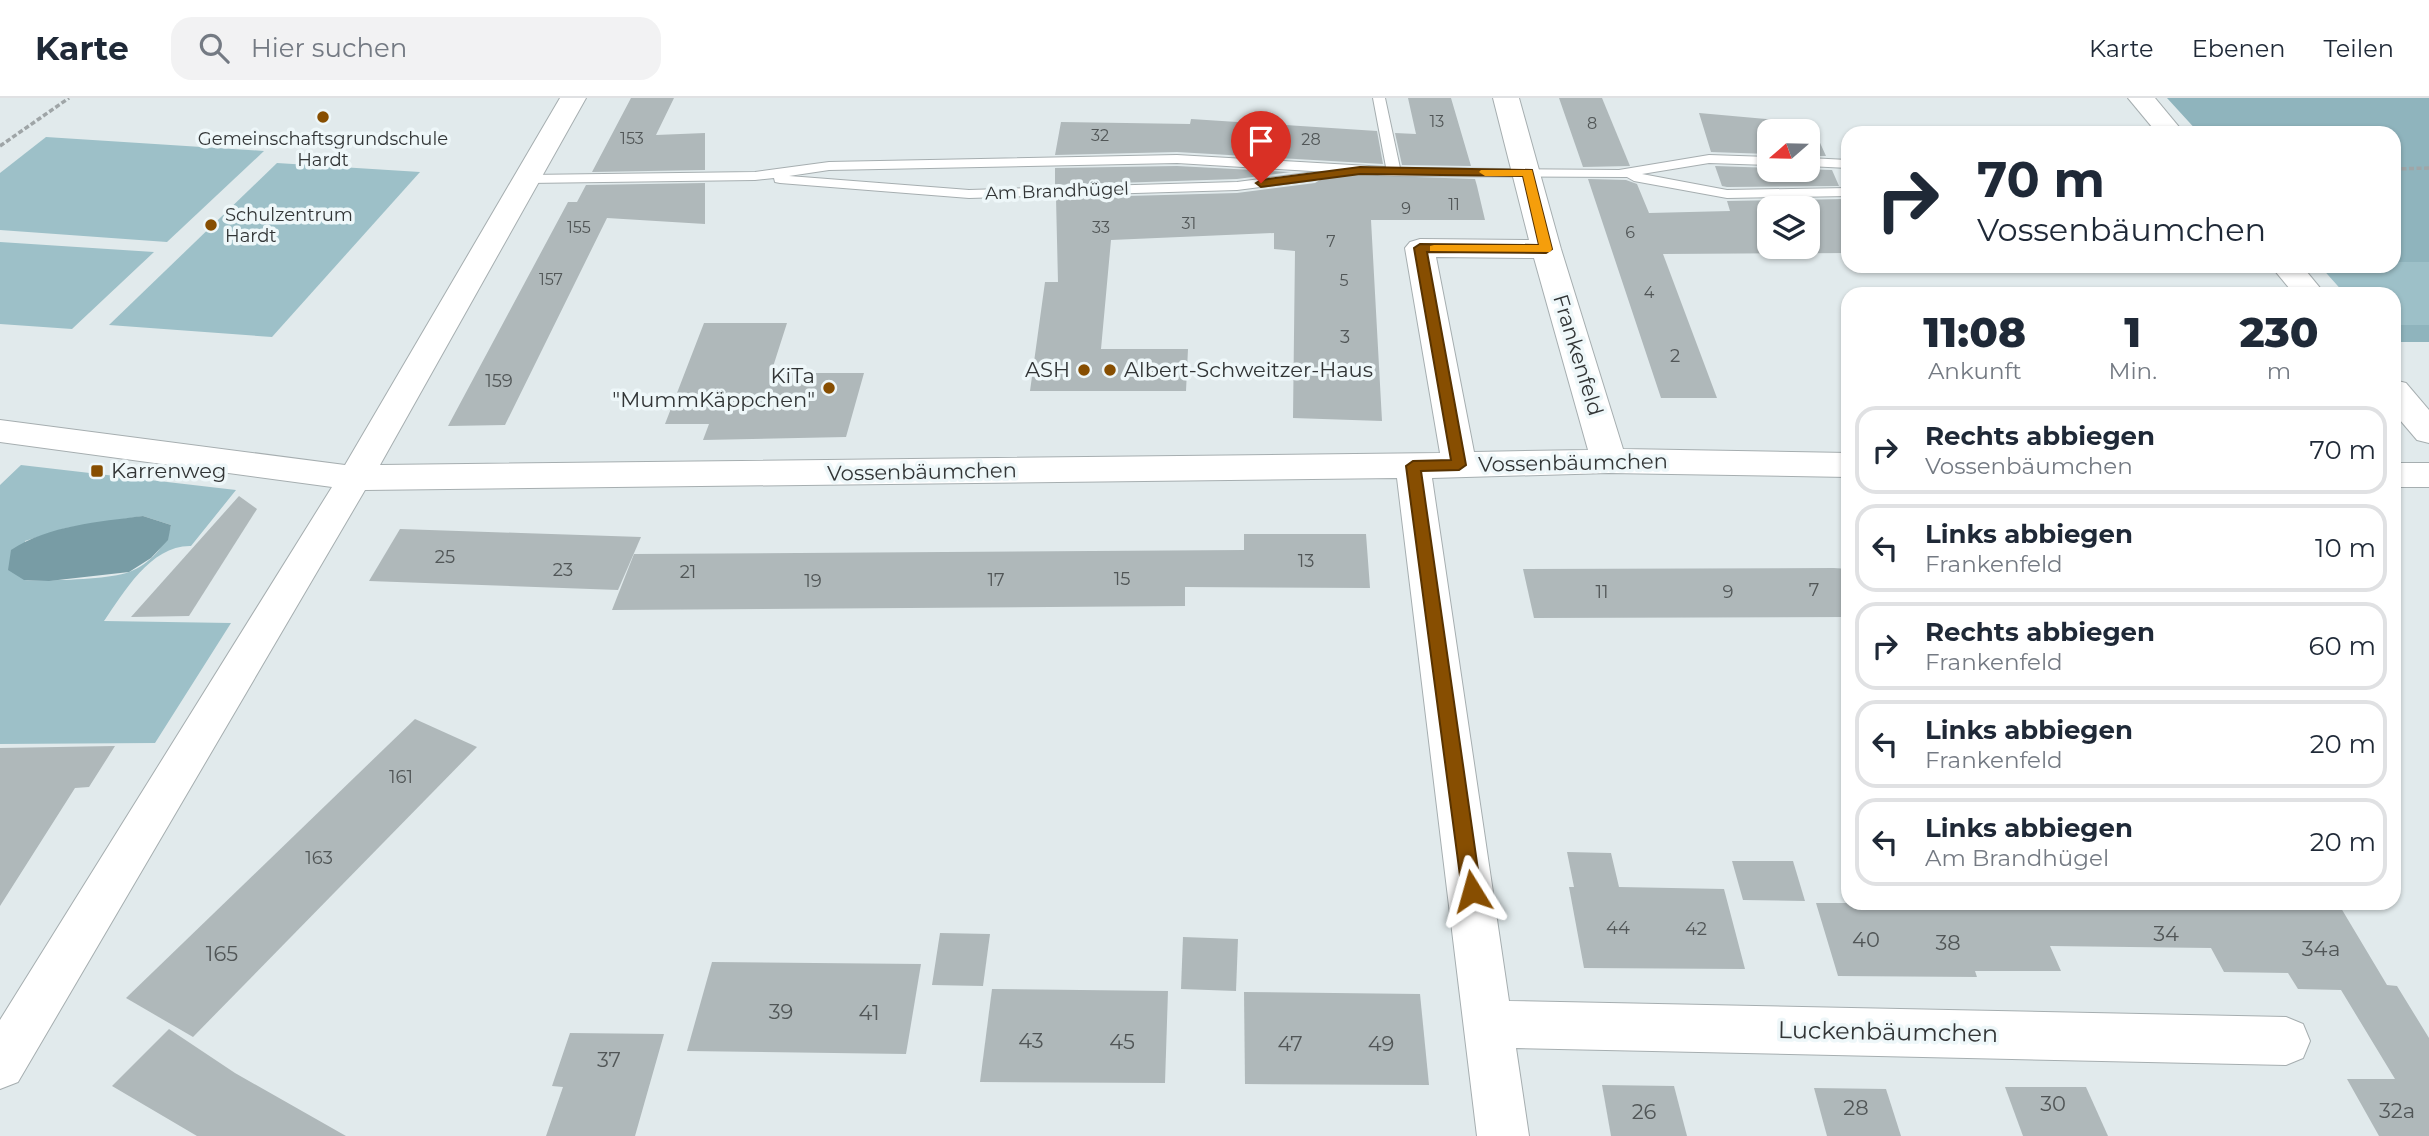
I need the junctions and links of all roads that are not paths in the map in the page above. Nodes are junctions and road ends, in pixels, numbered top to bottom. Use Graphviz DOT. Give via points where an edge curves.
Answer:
graph roads {
  1 [pos="573,98"];
  2 [pos="1379,98"];
  3 [pos="1506,98"];
  4 [pos="2141,98"];
  5 [pos="2165,126"];
  6 [pos="1757,161"];
  7 [pos="1820,163"];
  8 [pos="1841,164"];
  9 [pos="1360,170"];
  10 [pos="1394,172"];
  11 [pos="1528,173"];
  12 [pos="1619,174"];
  13 [pos="754,176"];
  14 [pos="528,179"];
  15 [pos="1841,192"];
  16 [pos="1546,249"];
  17 [pos="2292,273"];
  18 [pos="2304,287"];
  19 [pos="2401,399"];
  20 [pos="0,431"];
  21 [pos="2429,432"];
  22 [pos="1609,461"];
  23 [pos="1459,465"];
  24 [pos="1413,466"];
  25 [pos="1841,466"];
  26 [pos="2401,475"];
  27 [pos="2429,475"];
  28 [pos="355,478"];
  29 [pos="1490,1024"];
  30 [pos="2286,1041"];
  31 [pos="0,1065"];
  32 [pos="1503,1136"];
  1 -- 14 [label="street"];
  2 -- 10 [label="lane"];
  3 -- 11 [label="street, Frankenfeld"];
  4 -- 5 [label="street"];
  6 -- 12 [label="lane, Am Brandhügel" via="1709,159"];
  7 -- 8 [label="lane"];
  9 -- 10 [label="lane, Am Brandhügel"];
  9 -- 13 [label="lane, Am Brandhügel" via="1177,159 829,166"];
  9 -- 13 [label="lane, Am Brandhügel" via="1237,186 969,194"];
  10 -- 11 [label="lane, Am Brandhügel"];
  11 -- 12 [label="lane, Am Brandhügel"];
  11 -- 16 [label="street, Frankenfeld"];
  12 -- 15 [label="lane, Am Brandhügel" via="1727,194"];
  13 -- 14 [label="lane, Am Brandhügel"];
  14 -- 28 [label="street"];
  16 -- 22 [label="street, Frankenfeld"];
  16 -- 23 [label="street" via="1420,248"];
  17 -- 18 [label="street"];
  19 -- 21 [label="street"];
  20 -- 28 [label="street, Vossenbäumchen"];
  22 -- 23 [label="street, Vossenbäumchen"];
  22 -- 25 [label="street, Vossenbäumchen"];
  23 -- 24 [label="street, Vossenbäumchen"];
  24 -- 28 [label="street, Vossenbäumchen"];
  24 -- 29 [label="street"];
  26 -- 27 [label="street"];
  28 -- 31 [label="street"];
  29 -- 30 [label="street, Luckenbäumchen"];
  29 -- 32 [label="street"];
}
